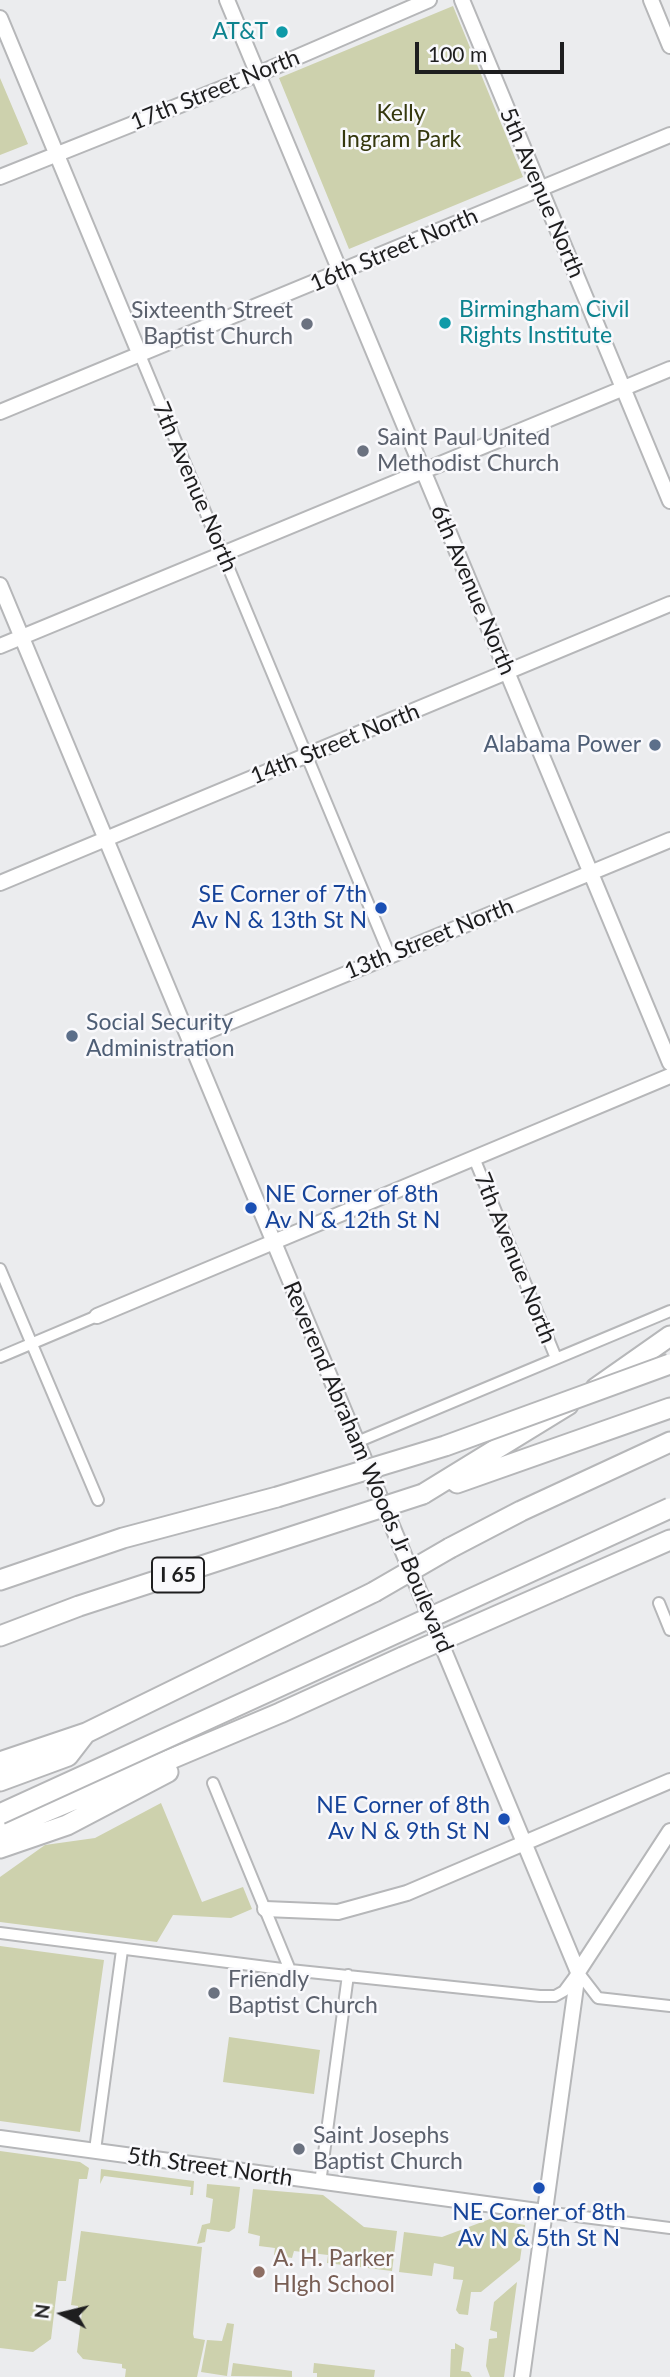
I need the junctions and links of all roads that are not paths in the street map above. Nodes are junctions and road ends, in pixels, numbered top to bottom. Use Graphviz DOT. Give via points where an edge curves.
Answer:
graph roads {
  1 [pos="227,0"];
  2 [pos="429,0"];
  3 [pos="461,0"];
  4 [pos="651,0"];
  5 [pos="0,18"];
  6 [pos="670,46"];
  7 [pos="258,74"];
  8 [pos="670,135"];
  9 [pos="56,153"];
  10 [pos="0,177"];
  11 [pos="540,189"];
  12 [pos="341,273"];
  13 [pos="140,355"];
  14 [pos="670,369"];
  15 [pos="623,388"];
  16 [pos="0,412"];
  17 [pos="424,471"];
  18 [pos="670,501"];
  19 [pos="222,554"];
  20 [pos="0,585"];
  21 [pos="670,604"];
  22 [pos="22,637"];
  23 [pos="0,646"];
  24 [pos="507,672"];
  25 [pos="306,755"];
  26 [pos="105,838"];
  27 [pos="670,840"];
  28 [pos="590,873"];
  29 [pos="0,883"];
  30 [pos="390,956"];
  31 [pos="189,1039"];
  32 [pos="670,1063"];
  33 [pos="670,1076"];
  34 [pos="474,1158"];
  35 [pos="273,1241"];
  36 [pos="0,1269"];
  37 [pos="670,1311"];
  38 [pos="97,1315"];
  39 [pos="670,1336"];
  40 [pos="29,1344"];
  41 [pos="0,1357"];
  42 [pos="556,1358"];
  43 [pos="670,1364"];
  44 [pos="670,1408"];
  45 [pos="357,1442"];
  46 [pos="670,1442"];
  47 [pos="423,1494"];
  48 [pos="98,1500"];
  49 [pos="670,1508"];
  50 [pos="670,1539"];
  51 [pos="0,1580"];
  52 [pos="659,1603"];
  53 [pos="670,1630"];
  54 [pos="0,1636"];
  55 [pos="281,1713"];
  56 [pos="86,1733"];
  57 [pos="0,1762"];
  58 [pos="0,1780"];
  59 [pos="670,1781"];
  60 [pos="213,1783"];
  61 [pos="0,1814"];
  62 [pos="0,1831"];
  63 [pos="670,1831"];
  64 [pos="524,1843"];
  65 [pos="0,1848"];
  66 [pos="265,1909"];
  67 [pos="0,1933"];
  68 [pos="122,1950"];
  69 [pos="290,1969"];
  70 [pos="578,1972"];
  71 [pos="348,1975"];
  72 [pos="670,2006"];
  73 [pos="0,2138"];
  74 [pos="95,2150"];
  75 [pos="320,2183"];
  76 [pos="545,2212"];
  77 [pos="670,2228"];
  78 [pos="522,2377"];
  1 -- 7 [label="street, 6th Avenue North"];
  2 -- 7 [label="street, 17th Street North"];
  3 -- 11 [label="street, 5th Avenue North"];
  4 -- 6 [label="street"];
  5 -- 9 [label="street, 7th Avenue North"];
  7 -- 9 [label="street, 17th Street North"];
  7 -- 12 [label="street, 6th Avenue North"];
  8 -- 11 [label="street, 16th Street North"];
  9 -- 10 [label="street, 17th Street North"];
  9 -- 13 [label="street, 7th Avenue North"];
  11 -- 12 [label="street, 16th Street North"];
  11 -- 15 [label="street, 5th Avenue North"];
  12 -- 13 [label="street, 16th Street North"];
  12 -- 17 [label="street, 6th Avenue North"];
  13 -- 16 [label="street, 16th Street North"];
  13 -- 19 [label="street, 7th Avenue North"];
  14 -- 15 [label="street"];
  15 -- 17 [label="street"];
  15 -- 18 [label="street, 5th Avenue North"];
  17 -- 19 [label="street"];
  17 -- 24 [label="street, 6th Avenue North"];
  19 -- 22 [label="street"];
  19 -- 25 [label="street, 7th Avenue North"];
  20 -- 22 [label="street, Reverend Abraham Woods Jr Boulevard"];
  21 -- 24 [label="street, 14th Street North"];
  22 -- 23 [label="street"];
  22 -- 26 [label="street, Reverend Abraham Woods Jr Boulevard"];
  24 -- 25 [label="street, 14th Street North"];
  24 -- 28 [label="street, 6th Avenue North"];
  25 -- 26 [label="street, 14th Street North"];
  25 -- 30 [label="street, 7th Avenue North"];
  26 -- 29 [label="street, 14th Street North"];
  26 -- 31 [label="street, Reverend Abraham Woods Jr Boulevard"];
  27 -- 28 [label="street, 13th Street North"];
  28 -- 30 [label="street, 13th Street North"];
  28 -- 32 [label="street, 6th Avenue North"];
  30 -- 31 [label="street, 13th Street North"];
  31 -- 35 [label="street, Reverend Abraham Woods Jr Boulevard"];
  33 -- 34 [label="street"];
  34 -- 35 [label="street"];
  34 -- 42 [label="street, 7th Avenue North"];
  35 -- 38 [label="street"];
  35 -- 45 [label="street, Reverend Abraham Woods Jr Boulevard"];
  36 -- 40 [label="street"];
  37 -- 42 [label="street"];
  38 -- 40 [label="street"];
  39 -- 47 [label="highway" via="603,1384"];
  40 -- 41 [label="street"];
  40 -- 48 [label="street"];
  42 -- 45 [label="street"];
  43 -- 51 [label="highway, bridge" via="445,1446 123,1538"];
  44 -- 47 [label="highway, I 65"];
  45 -- 64 [label="street, Reverend Abraham Woods Jr Boulevard"];
  46 -- 56 [label="highway, bridge" via="521,1511 374,1592"];
  47 -- 54 [label="highway, I 65, bridge"];
  49 -- 61 [label="highway, bridge"];
  50 -- 55 [label="highway, bridge"];
  52 -- 53 [label="street"];
  55 -- 62 [label="highway"];
  55 -- 65 [label="highway" via="67,1825"];
  56 -- 57 [label="highway"];
  56 -- 58 [label="highway" via="68,1756"];
  59 -- 64 [label="street"];
  60 -- 66 [label="street"];
  63 -- 70 [label="street"];
  64 -- 66 [label="street" via="407,1892 338,1912"];
  64 -- 70 [label="street, Reverend Abraham Woods Jr Boulevard"];
  66 -- 69 [label="street"];
  67 -- 68 [label="street"];
  68 -- 69 [label="street"];
  68 -- 74 [label="street"];
  69 -- 71 [label="street"];
  70 -- 71 [label="street" via="571,1985 555,1996"];
  70 -- 72 [label="street" via="598,1998"];
  70 -- 76 [label="street"];
  71 -- 75 [label="street"];
  73 -- 74 [label="street, 5th Street North"];
  74 -- 75 [label="street, 5th Street North"];
  75 -- 76 [label="street, 5th Street North"];
  76 -- 77 [label="street, 5th Street North"];
  76 -- 78 [label="street"];
}
